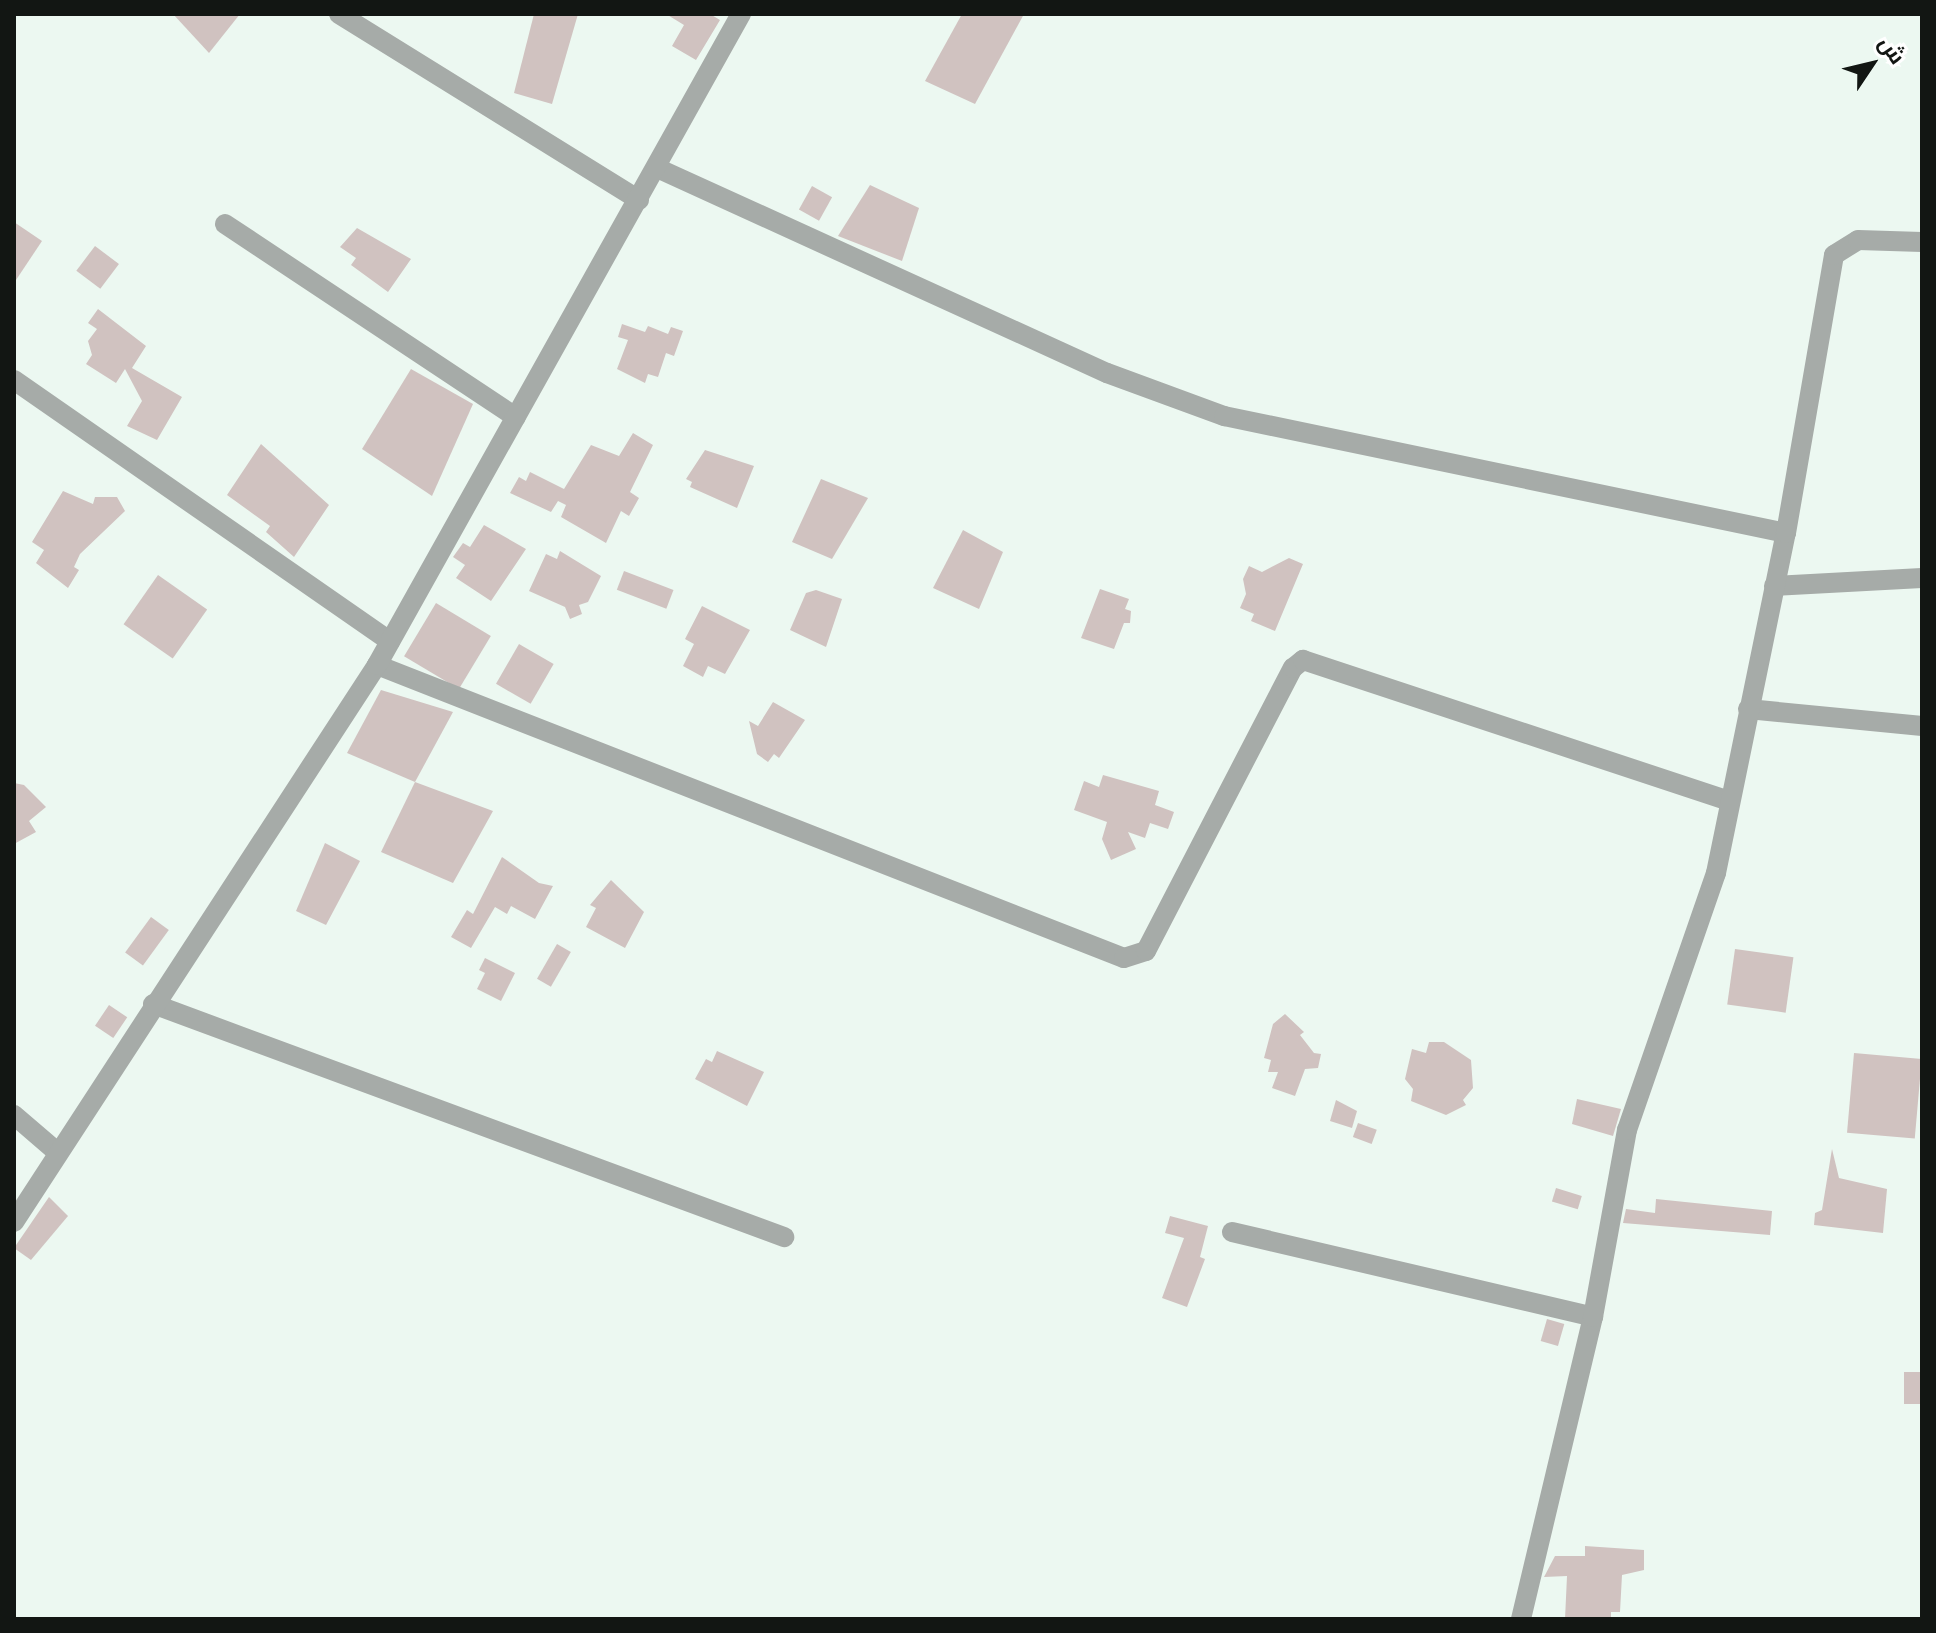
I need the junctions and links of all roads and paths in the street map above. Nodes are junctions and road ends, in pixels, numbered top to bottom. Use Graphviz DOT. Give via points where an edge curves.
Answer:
graph roads {
  1 [pos="339,14"];
  2 [pos="741,14"];
  3 [pos="657,168"];
  4 [pos="639,200"];
  5 [pos="225,224"];
  6 [pos="1922,242"];
  7 [pos="14,380"];
  8 [pos="516,417"];
  9 [pos="1786,533"];
  10 [pos="1922,578"];
  11 [pos="1774,586"];
  12 [pos="390,641"];
  13 [pos="377,665"];
  14 [pos="1748,709"];
  15 [pos="1922,726"];
  16 [pos="1729,801"];
  17 [pos="153,1004"];
  18 [pos="14,1115"];
  19 [pos="57,1152"];
  20 [pos="14,1222"];
  21 [pos="1232,1232"];
  22 [pos="784,1237"];
  23 [pos="1593,1317"];
  24 [pos="1521,1619"];
  1 -- 4 [label="street"];
  2 -- 3 [label="street"];
  3 -- 4 [label="street"];
  3 -- 9 [label="street" via="1107,373 1224,416"];
  4 -- 8 [label="street"];
  5 -- 8 [label="street"];
  6 -- 9 [label="street" via="1858,240 1834,255"];
  7 -- 12 [label="street"];
  8 -- 12 [label="street"];
  9 -- 11 [label="street"];
  10 -- 11 [label="street"];
  11 -- 14 [label="street"];
  12 -- 13 [label="street"];
  13 -- 16 [label="street" via="1124,958 1146,951 1293,668 1303,660"];
  13 -- 17 [label="street"];
  14 -- 15 [label="street"];
  14 -- 16 [label="street"];
  16 -- 23 [label="street" via="1716,873 1627,1130"];
  17 -- 19 [label="street"];
  17 -- 22 [label="street"];
  18 -- 19 [label="street"];
  19 -- 20 [label="street"];
  21 -- 23 [label="street"];
  23 -- 24 [label="street"];
}
